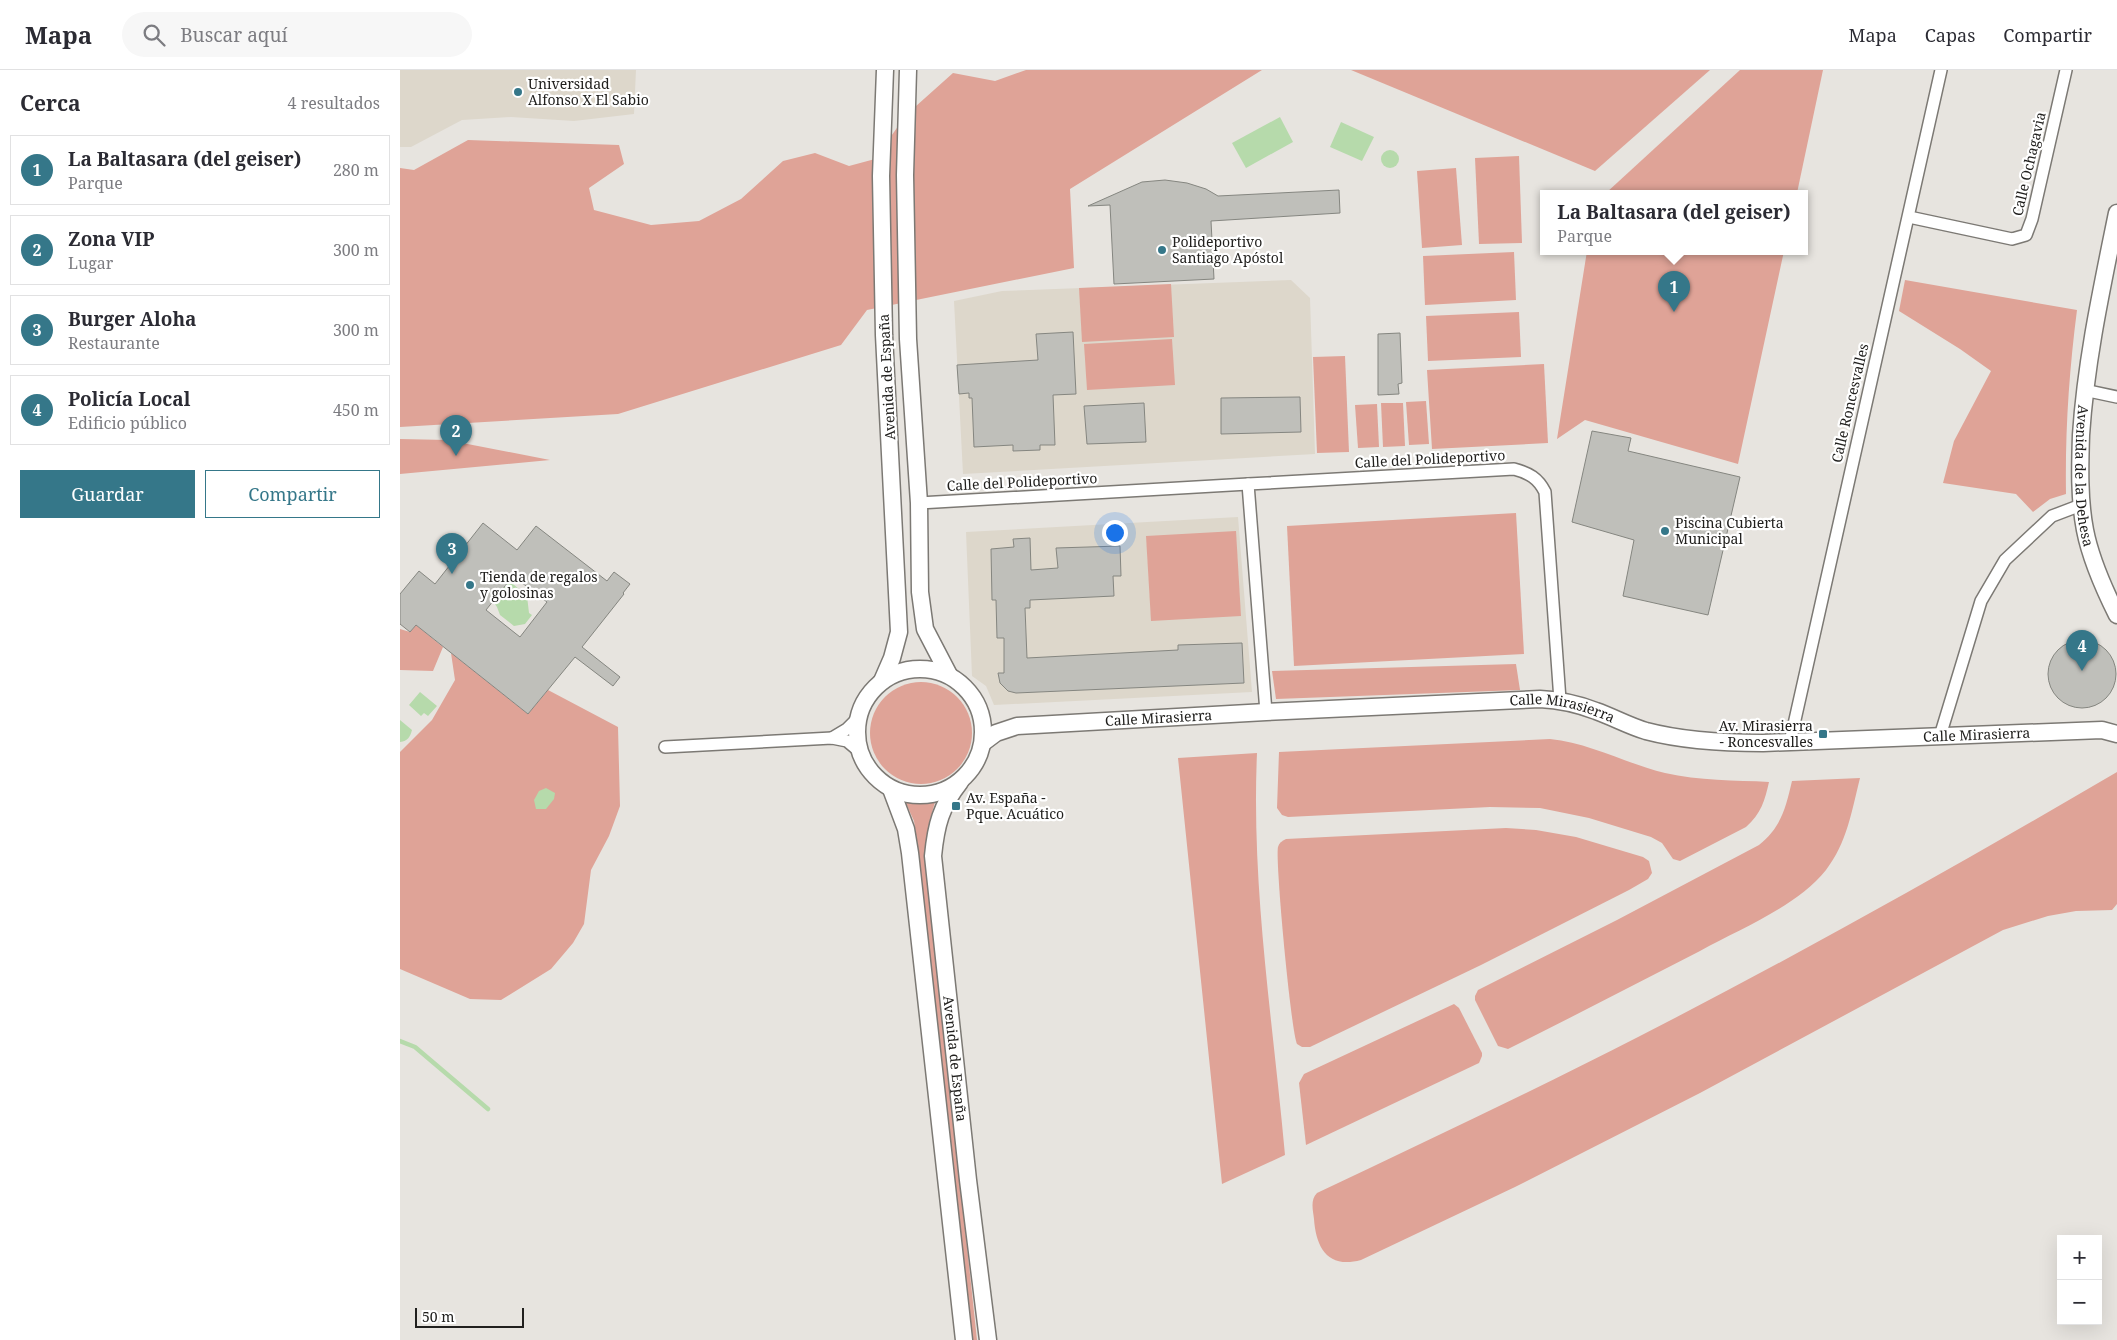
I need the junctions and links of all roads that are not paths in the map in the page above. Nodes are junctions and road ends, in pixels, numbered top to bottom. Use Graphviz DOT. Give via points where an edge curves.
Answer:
graph roads {
  1 [pos="885,70"];
  2 [pos="908,70"];
  3 [pos="1941,70"];
  4 [pos="2066,70"];
  5 [pos="2117,213"];
  6 [pos="1909,217"];
  7 [pos="2084,390"];
  8 [pos="2117,397"];
  9 [pos="1248,484"];
  10 [pos="919,503"];
  11 [pos="2081,505"];
  12 [pos="2117,615"];
  13 [pos="949,675"];
  14 [pos="882,681"];
  15 [pos="1560,700"];
  16 [pos="981,712"];
  17 [pos="1266,712"];
  18 [pos="858,718"];
  19 [pos="2117,721"];
  20 [pos="1018,726"];
  21 [pos="2109,732"];
  22 [pos="1940,736"];
  23 [pos="832,738"];
  24 [pos="984,742"];
  25 [pos="1790,742"];
  26 [pos="664,747"];
  27 [pos="859,751"];
  28 [pos="960,782"];
  29 [pos="891,788"];
  30 [pos="964,1340"];
  31 [pos="988,1340"];
  1 -- 14 [label="main road, Avenida de España" via="882,176 884,335 899,632"];
  2 -- 10 [label="main road, Avenida de España" via="905,175 908,339"];
  3 -- 6 [label="street, Calle Roncesvalles"];
  4 -- 6 [label="street, Calle Ochagavia" via="2026,235 2012,239"];
  5 -- 7 [label="main road, Avenida de la Dehesa"];
  6 -- 25 [label="street, Calle Roncesvalles"];
  7 -- 8 [label="street"];
  7 -- 11 [label="main road, Avenida de la Dehesa"];
  9 -- 10 [label="street, Calle del Polideportivo"];
  9 -- 15 [label="street, Calle del Polideportivo" via="1514,469 1528,473 1540,482 1545,492"];
  9 -- 17 [label="street"];
  10 -- 13 [label="main road, Avenida de España" via="920,592 925,629"];
  11 -- 12 [label="main road, Avenida de la Dehesa" via="2085,532"];
  11 -- 22 [label="street" via="2052,516 2006,560 1981,601"];
  13 -- 14 [label="main road" via="926,668 903,671"];
  13 -- 16 [label="main road" via="963,684"];
  14 -- 18 [label="main road" via="867,698"];
  15 -- 17 [label="main road, Calle Mirasierra"];
  15 -- 25 [label="main road, Calle Mirasierra" via="1595,710 1644,731 1723,742"];
  16 -- 20 [label="main road, Calle Mirasierra" via="995,720"];
  16 -- 24 [label="main road"];
  17 -- 20 [label="main road, Calle Mirasierra"];
  18 -- 23 [label="street"];
  18 -- 27 [label="main road"];
  19 -- 21 [label="main road, Calle Mirasierra"];
  20 -- 24 [label="main road, Calle Mirasierra" via="996,733"];
  21 -- 22 [label="main road, Calle Mirasierra"];
  22 -- 25 [label="main road, Calle Mirasierra"];
  23 -- 26 [label="street"];
  23 -- 27 [label="street" via="847,741"];
  24 -- 28 [label="main road" via="971,771"];
  27 -- 29 [label="main road" via="874,776"];
  28 -- 29 [label="main road" via="944,791 927,795 908,795"];
  28 -- 31 [label="main road, Avenida de España" via="948,798 936,828 933,856"];
  29 -- 30 [label="main road, Avenida de España" via="906,829 910,853"];
}
